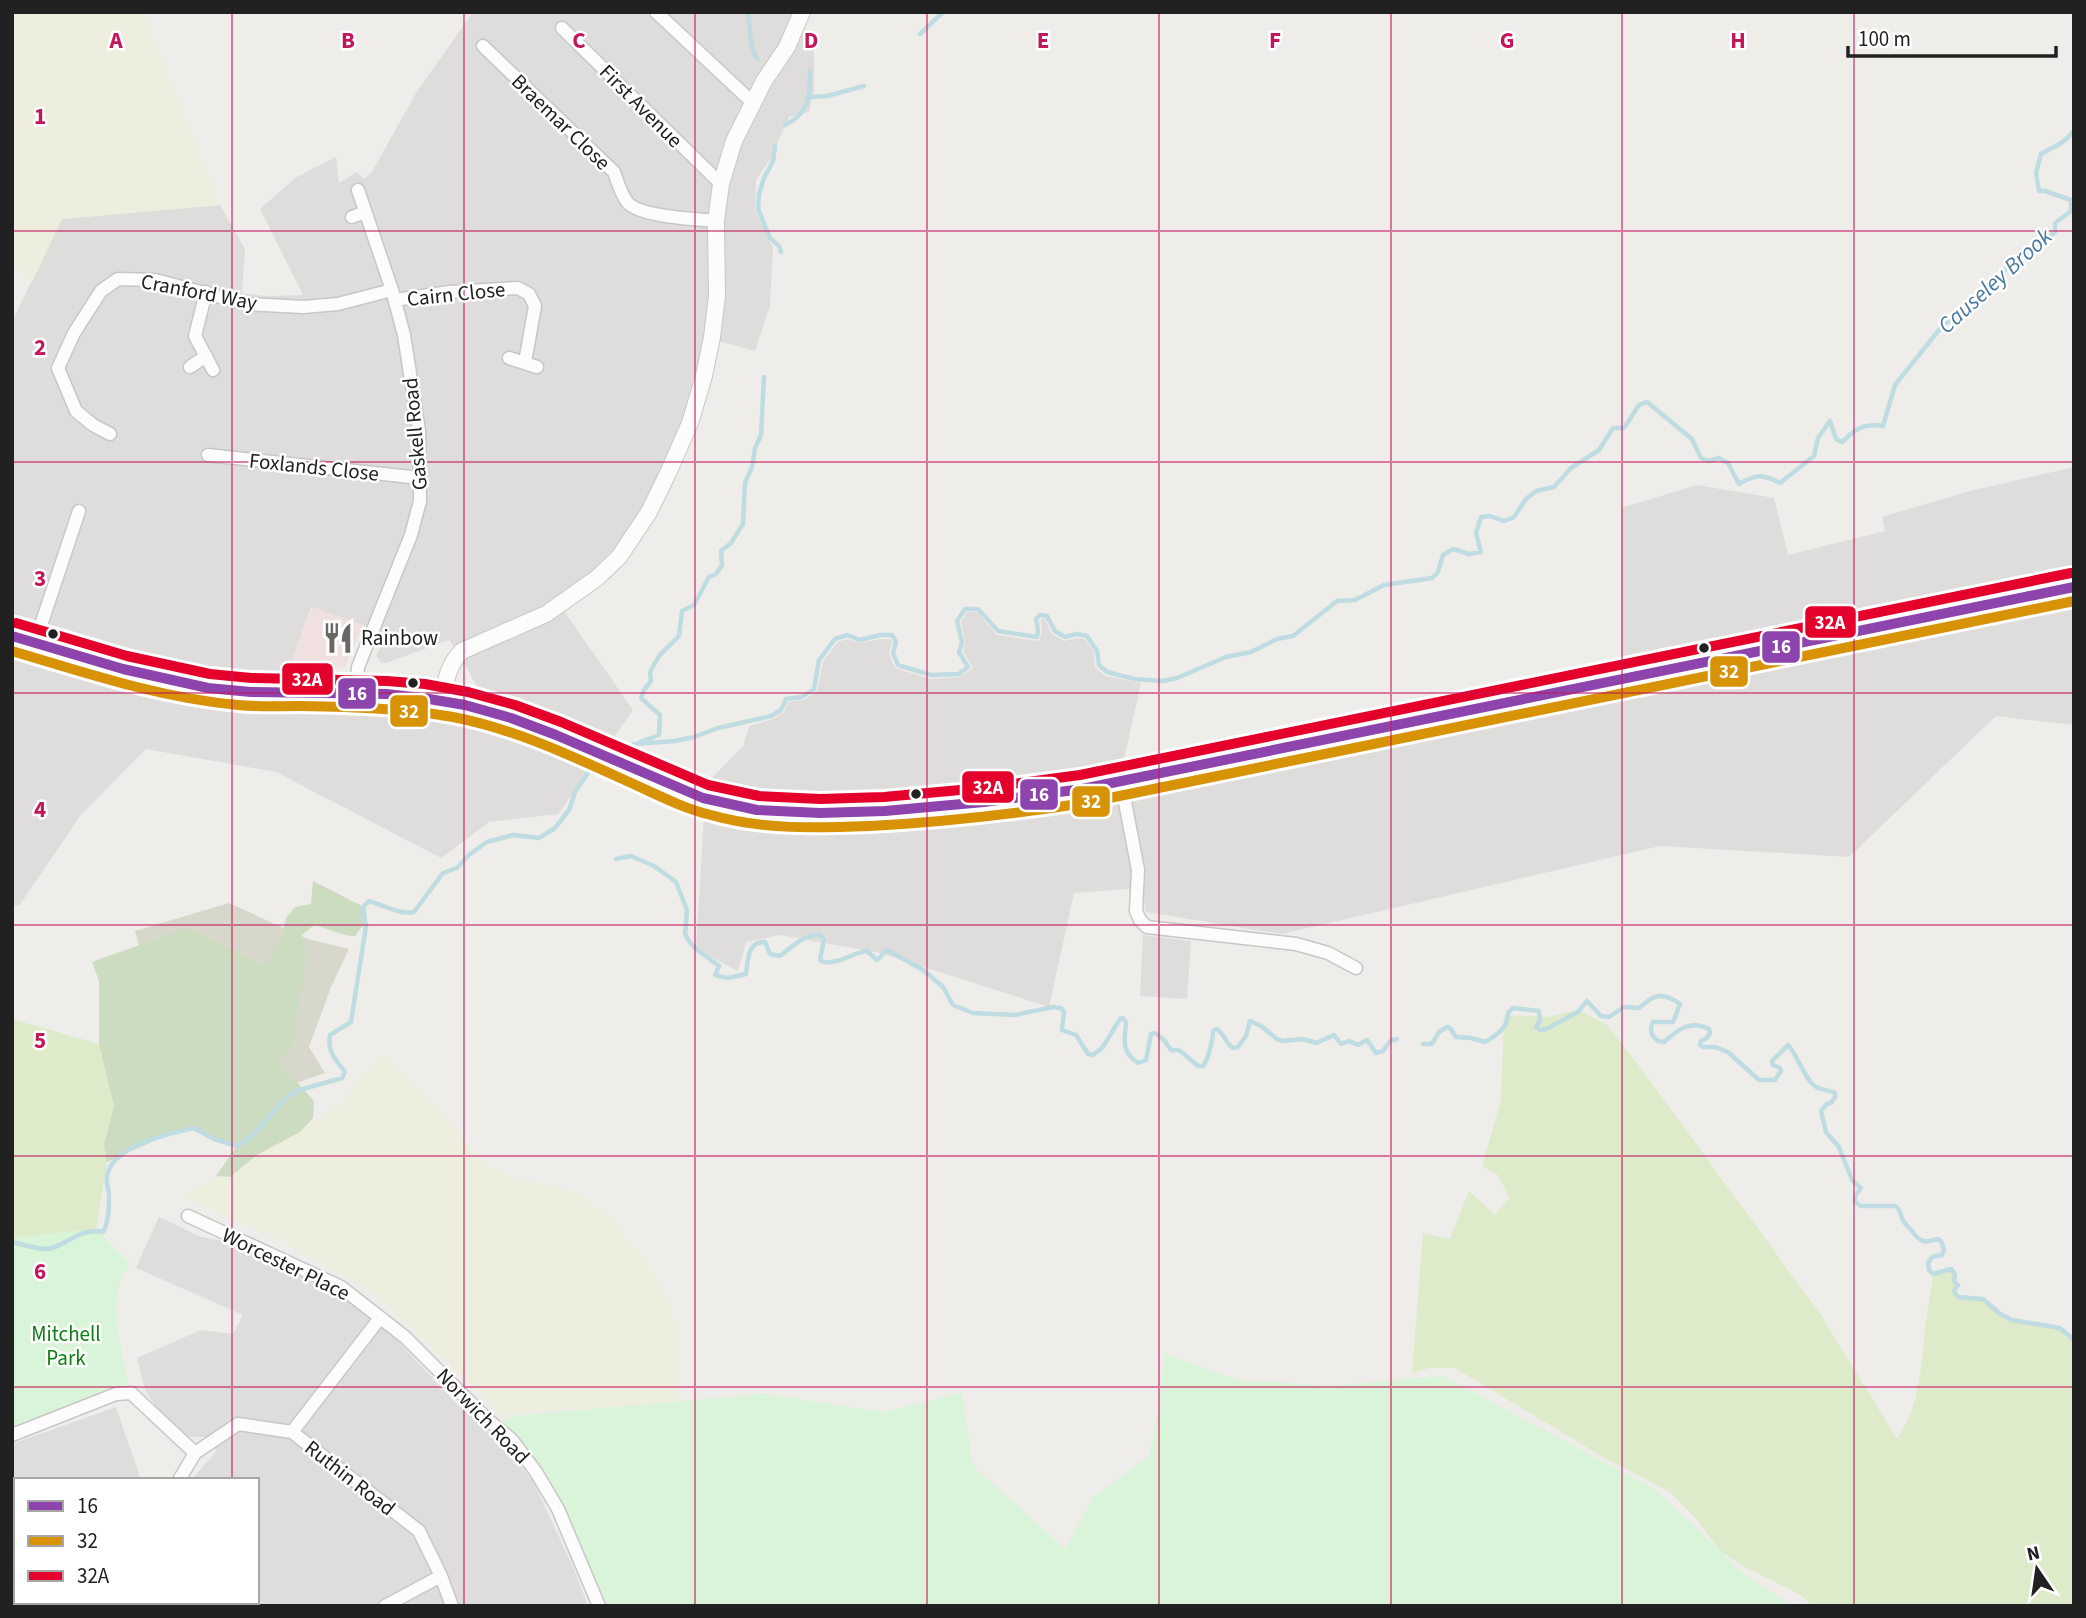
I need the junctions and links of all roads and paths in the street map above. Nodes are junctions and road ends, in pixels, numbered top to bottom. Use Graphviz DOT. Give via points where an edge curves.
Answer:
graph roads {
  1 [pos="656,12"];
  2 [pos="802,12"];
  3 [pos="562,27"];
  4 [pos="483,46"];
  5 [pos="753,103"];
  6 [pos="721,184"];
  7 [pos="358,190"];
  8 [pos="365,212"];
  9 [pos="352,217"];
  10 [pos="716,221"];
  11 [pos="206,292"];
  12 [pos="393,295"];
  13 [pos="206,356"];
  14 [pos="509,358"];
  15 [pos="190,367"];
  16 [pos="213,370"];
  17 [pos="110,434"];
  18 [pos="208,455"];
  19 [pos="420,478"];
  20 [pos="79,511"];
  21 [pos="2074,587"];
  22 [pos="12,636"];
  23 [pos="35,643"];
  24 [pos="356,692"];
  25 [pos="443,701"];
  26 [pos="1121,781"];
  27 [pos="1356,968"];
  28 [pos="188,1216"];
  29 [pos="380,1318"];
  30 [pos="292,1433"];
  31 [pos="12,1435"];
  32 [pos="195,1453"];
  33 [pos="180,1478"];
  34 [pos="441,1576"];
  35 [pos="385,1606"];
  36 [pos="452,1606"];
  37 [pos="599,1606"];
  1 -- 5 [label="street"];
  2 -- 5 [label="street"];
  3 -- 6 [label="street, First Avenue"];
  4 -- 10 [label="street, Braemar Close" via="614,172 629,205 642,212"];
  5 -- 6 [label="street" via="734,141"];
  6 -- 10 [label="street"];
  7 -- 8 [label="street, Gaskell Road"];
  8 -- 9 [label="street"];
  8 -- 12 [label="street, Gaskell Road"];
  10 -- 25 [label="street" via="717,296 704,376 690,423 649,512 619,556 597,578 546,614 461,651 450,668"];
  11 -- 12 [label="street, Cranford Way" via="247,304 303,307"];
  11 -- 13 [label="street" via="195,336"];
  11 -- 17 [label="street, Cranford Way" via="155,280 118,279 101,291 58,368 76,411"];
  12 -- 14 [label="street, Cairn Close" via="518,288 529,294 536,306 531,364"];
  12 -- 19 [label="street, Gaskell Road" via="416,408"];
  13 -- 15 [label="street"];
  13 -- 16 [label="street"];
  18 -- 19 [label="street, Foxlands Close"];
  19 -- 24 [label="street, Gaskell Road" via="420,501 411,535 358,667"];
  20 -- 23 [label="street"];
  21 -- 26 [label="highway"];
  22 -- 23 [label="highway"];
  23 -- 24 [label="highway" via="190,685 239,692"];
  24 -- 25 [label="highway"];
  25 -- 26 [label="highway" via="530,723 712,801 785,814 952,806"];
  26 -- 27 [label="street" via="1138,870 1136,911 1147,927 1296,944 1328,953"];
  28 -- 29 [label="street, Worcester Place" via="341,1287"];
  29 -- 30 [label="street"];
  29 -- 37 [label="street, Norwich Road" via="512,1440 558,1509"];
  30 -- 32 [label="street, Ruthin Road" via="238,1424"];
  30 -- 34 [label="street, Ruthin Road" via="419,1531"];
  31 -- 32 [label="street" via="116,1394 131,1393"];
  32 -- 33 [label="street, Ruthin Road"];
  34 -- 35 [label="street"];
  34 -- 36 [label="street, Ruthin Road"];
}
